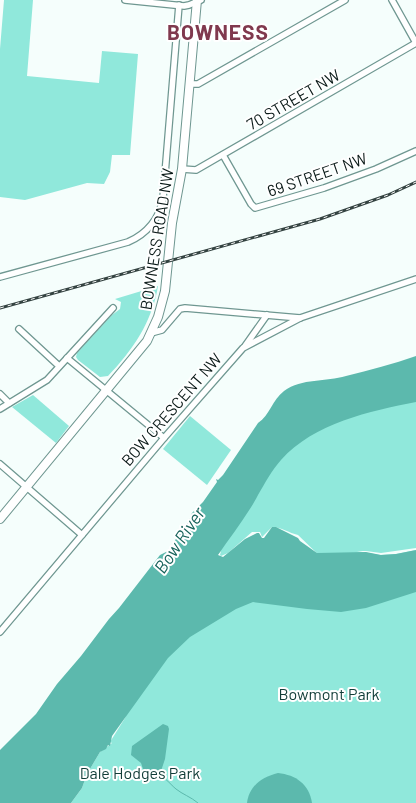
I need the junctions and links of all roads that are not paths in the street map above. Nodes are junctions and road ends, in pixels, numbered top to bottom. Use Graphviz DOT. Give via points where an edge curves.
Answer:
graph roads {
  1 [pos="125,0"];
  2 [pos="345,0"];
  3 [pos="392,0"];
  4 [pos="198,1"];
  5 [pos="179,5"];
  6 [pos="416,43"];
  7 [pos="190,84"];
  8 [pos="416,151"];
  9 [pos="223,155"];
  10 [pos="182,169"];
  11 [pos="0,277"];
  12 [pos="416,279"];
  13 [pos="114,308"];
  14 [pos="267,315"];
  15 [pos="300,318"];
  16 [pos="19,330"];
  17 [pos="151,333"];
  18 [pos="243,348"];
  19 [pos="67,358"];
  20 [pos="60,366"];
  21 [pos="107,390"];
  22 [pos="0,394"];
  23 [pos="9,403"];
  24 [pos="0,409"];
  25 [pos="164,438"];
  26 [pos="0,464"];
  27 [pos="27,487"];
  28 [pos="0,519"];
  29 [pos="82,535"];
  30 [pos="1,629"];
  1 -- 5 [label="street"];
  2 -- 7 [label="street" via="198,84"];
  3 -- 6 [label="street"];
  4 -- 5 [label="street"];
  4 -- 7 [label="street, BOWNESS ROAD NW"];
  5 -- 11 [label="street, BOWNESS ROAD NW" via="159,214 142,234 128,242"];
  6 -- 9 [label="street, 70 STREET NW"];
  7 -- 10 [label="street, BOWNESS ROAD NW"];
  8 -- 9 [label="street, 69 STREET NW" via="324,188 255,208"];
  9 -- 10 [label="street, 70 STREET NW" via="196,170"];
  10 -- 17 [label="street, BOWNESS ROAD NW" via="165,291"];
  12 -- 15 [label="street, BOW CRESCENT NW"];
  13 -- 19 [label="street"];
  14 -- 15 [label="street"];
  14 -- 17 [label="street" via="180,309 162,330"];
  14 -- 18 [label="street"];
  15 -- 18 [label="street, BOW CRESCENT NW"];
  16 -- 20 [label="street"];
  17 -- 21 [label="street, BOWNESS ROAD NW"];
  18 -- 25 [label="street, BOW CRESCENT NW"];
  19 -- 20 [label="street"];
  19 -- 21 [label="street"];
  20 -- 23 [label="street" via="42,384"];
  21 -- 25 [label="street"];
  21 -- 27 [label="street, BOWNESS ROAD NW"];
  22 -- 23 [label="street"];
  23 -- 24 [label="street"];
  25 -- 29 [label="street, BOW CRESCENT NW"];
  26 -- 27 [label="street"];
  27 -- 28 [label="street, BOWNESS ROAD NW"];
  27 -- 29 [label="street"];
  29 -- 30 [label="street, BOW CRESCENT NW"];
}
